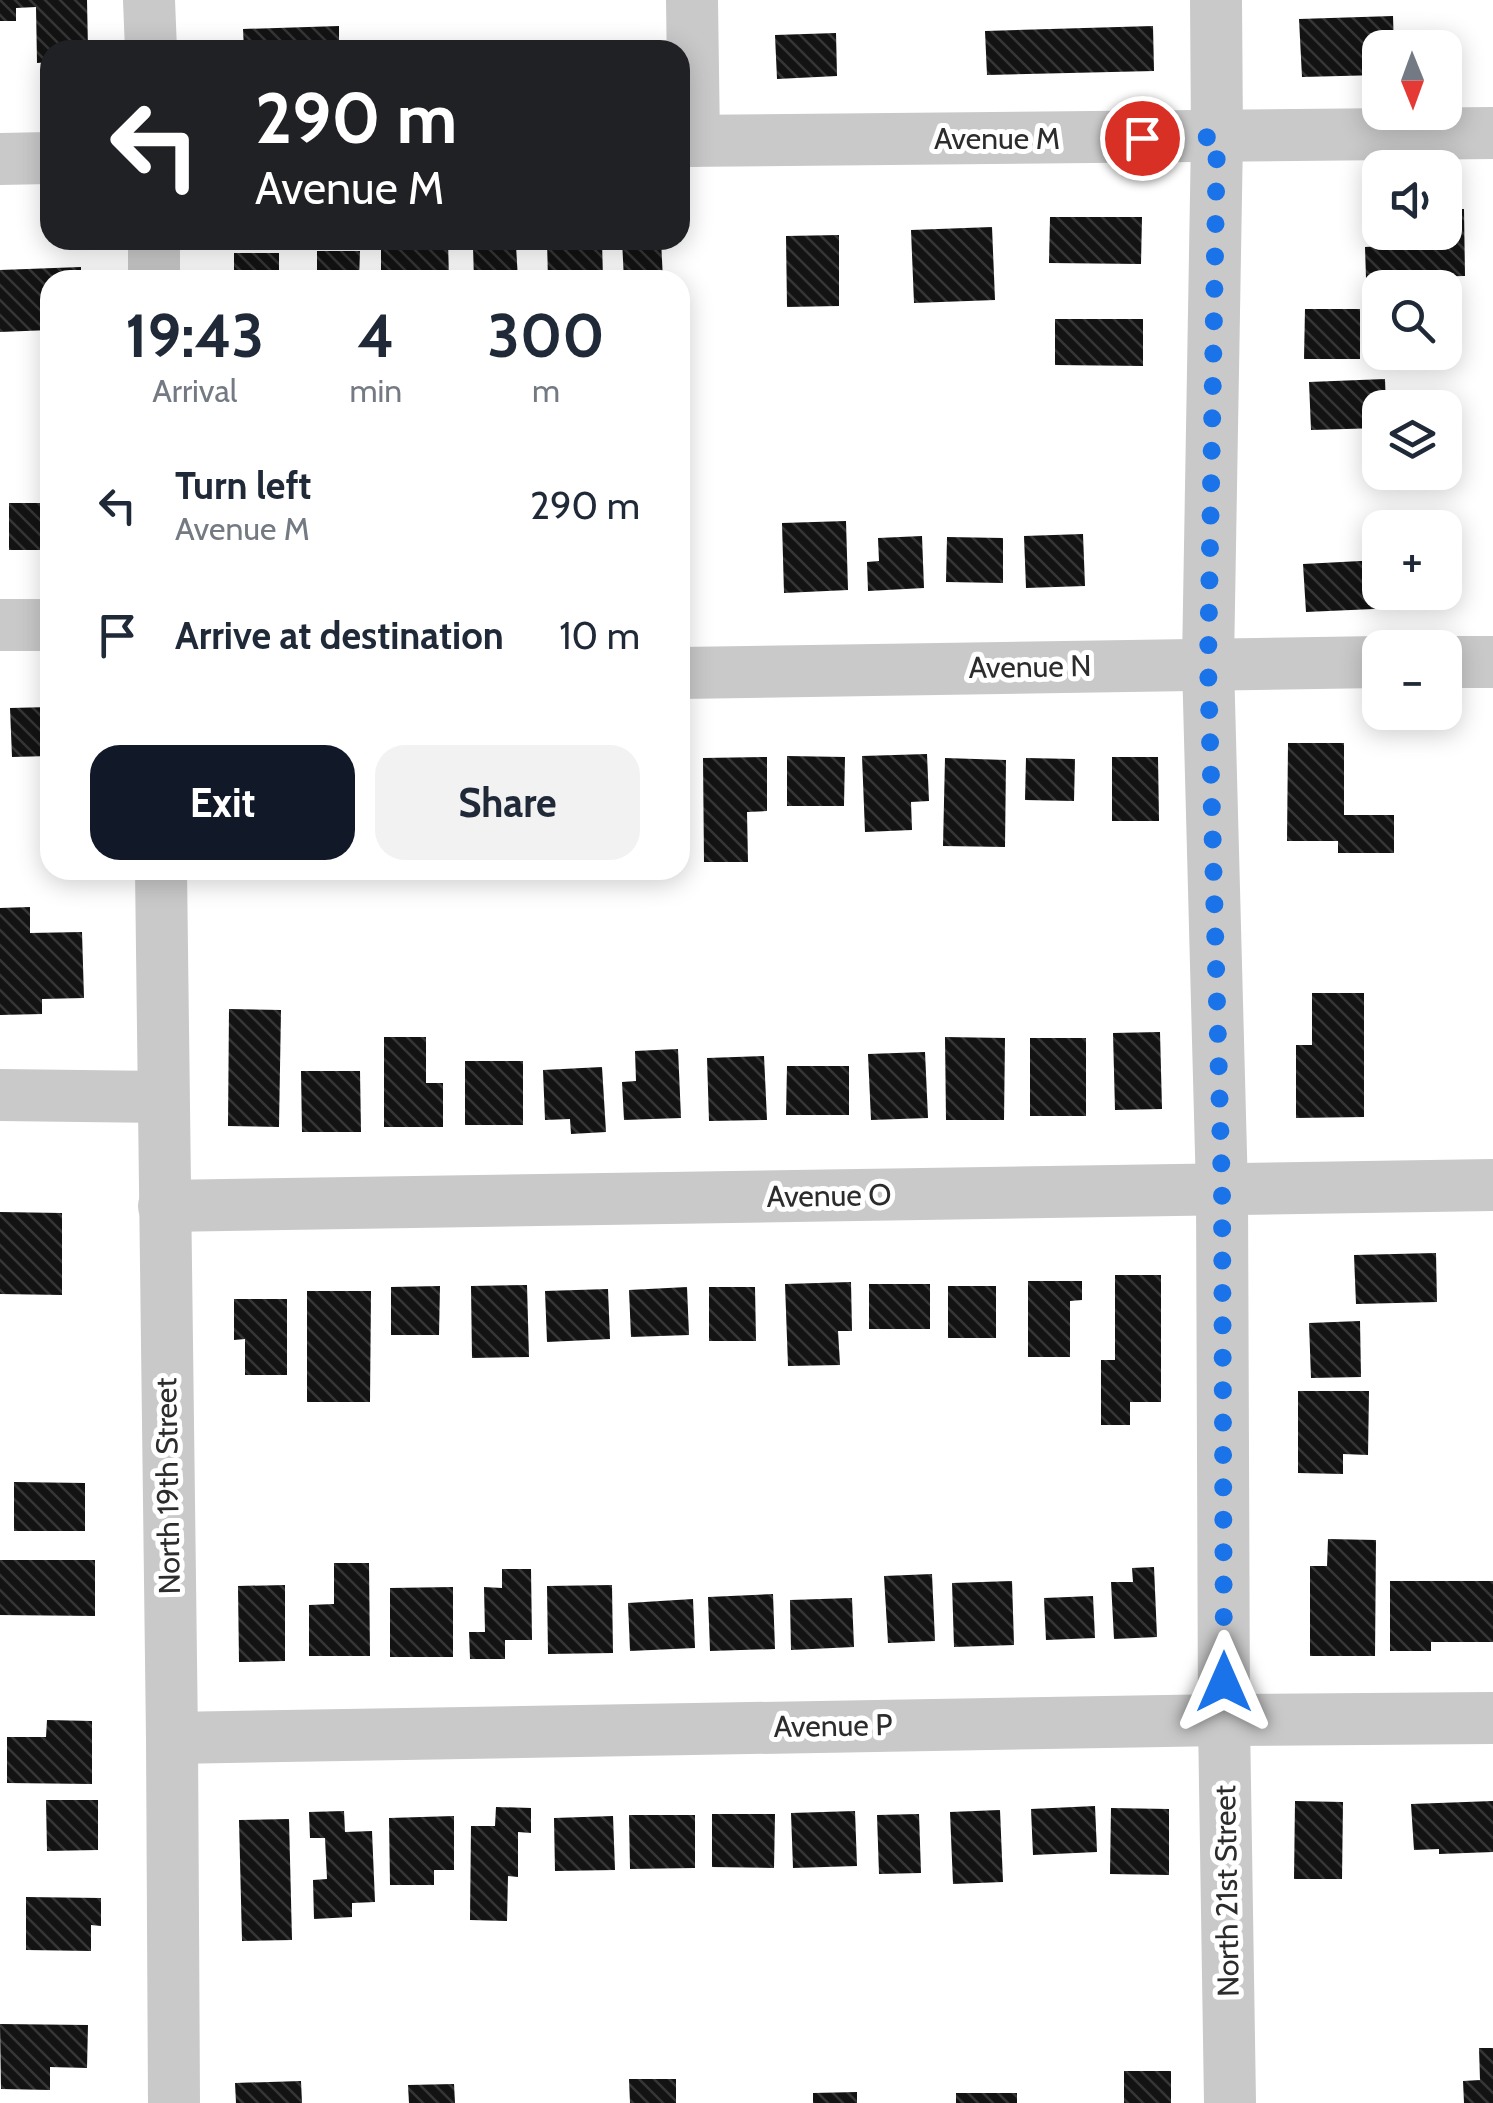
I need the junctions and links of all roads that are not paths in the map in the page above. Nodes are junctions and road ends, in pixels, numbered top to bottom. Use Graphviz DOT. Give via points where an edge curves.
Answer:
graph roads {
  1 [pos="149,0"];
  2 [pos="692,0"];
  3 [pos="1216,0"];
  4 [pos="150,40"];
  5 [pos="690,56"];
  6 [pos="1493,133"];
  7 [pos="1217,137"];
  8 [pos="690,141"];
  9 [pos="40,158"];
  10 [pos="0,159"];
  11 [pos="0,625"];
  12 [pos="40,625"];
  13 [pos="1362,662"];
  14 [pos="1462,662"];
  15 [pos="1493,662"];
  16 [pos="1208,664"];
  17 [pos="690,673"];
  18 [pos="161,880"];
  19 [pos="0,1095"];
  20 [pos="163,1097"];
  21 [pos="1493,1186"];
  22 [pos="1222,1191"];
  23 [pos="164,1206"];
  24 [pos="1493,1718"];
  25 [pos="1224,1720"];
  26 [pos="172,1738"];
  27 [pos="174,2103"];
  28 [pos="1230,2103"];
  1 -- 4 [label="street"];
  2 -- 5 [label="street"];
  3 -- 7 [label="street, North 21st Street"];
  6 -- 7 [label="street, Avenue M"];
  7 -- 8 [label="street, Avenue M"];
  7 -- 16 [label="street, North 21st Street"];
  9 -- 10 [label="street"];
  11 -- 12 [label="street"];
  13 -- 16 [label="street, Avenue N"];
  14 -- 15 [label="street"];
  16 -- 17 [label="street, Avenue N"];
  16 -- 22 [label="street, North 21st Street"];
  18 -- 20 [label="street, North 19th Street"];
  19 -- 20 [label="street"];
  20 -- 23 [label="street, North 19th Street"];
  21 -- 22 [label="street, Avenue O"];
  22 -- 23 [label="street, Avenue O"];
  22 -- 25 [label="street, North 21st Street"];
  23 -- 26 [label="street, North 19th Street"];
  24 -- 25 [label="street, Avenue P"];
  25 -- 26 [label="street, Avenue P"];
  25 -- 28 [label="street, North 21st Street"];
  26 -- 27 [label="street, North 19th Street"];
}
